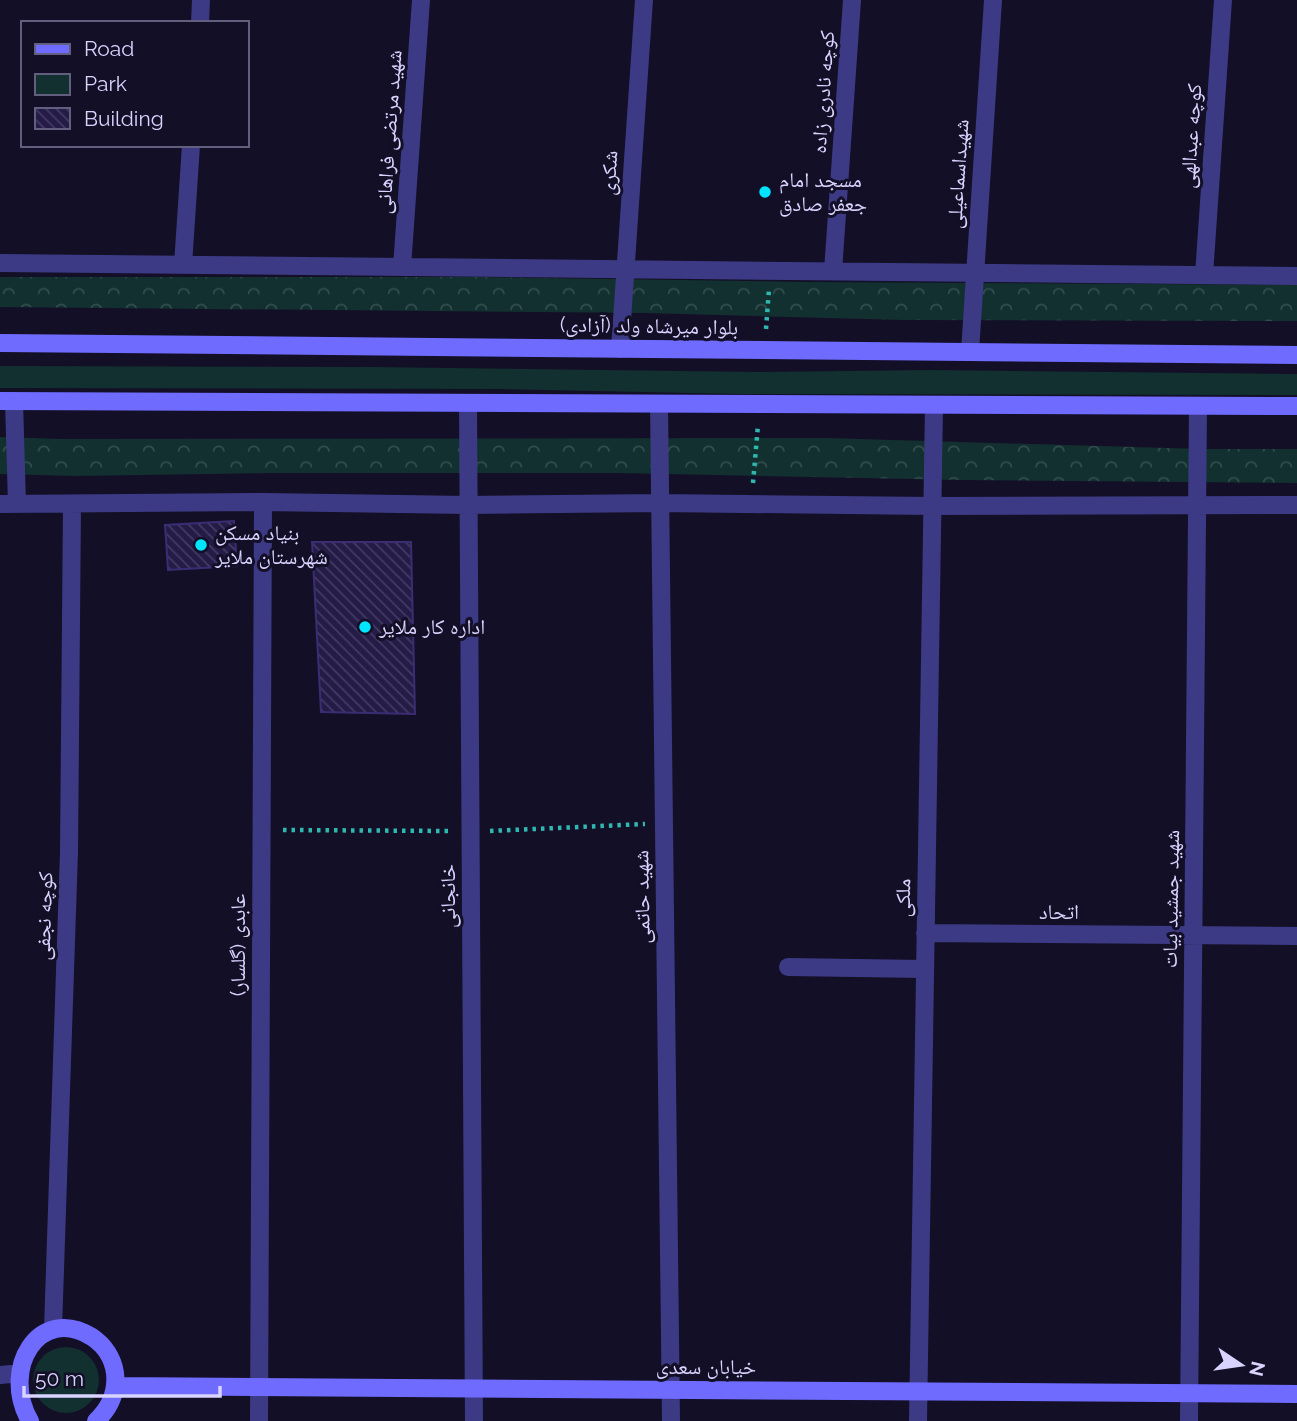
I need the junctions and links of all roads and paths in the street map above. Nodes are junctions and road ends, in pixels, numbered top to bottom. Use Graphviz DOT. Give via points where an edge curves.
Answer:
graph roads {
  1 [pos="201,0"];
  2 [pos="421,0"];
  3 [pos="644,0"];
  4 [pos="852,0"];
  5 [pos="993,0"];
  6 [pos="1223,0"];
  7 [pos="200,21"];
  8 [pos="191,147"];
  9 [pos="0,263"];
  10 [pos="183,265"];
  11 [pos="402,267"];
  12 [pos="625,270"];
  13 [pos="833,271"];
  14 [pos="974,272"];
  15 [pos="1204,275"];
  16 [pos="1297,276"];
  17 [pos="0,343"];
  18 [pos="620,349"];
  19 [pos="970,352"];
  20 [pos="1297,355"];
  21 [pos="7,401"];
  22 [pos="468,403"];
  23 [pos="659,404"];
  24 [pos="934,405"];
  25 [pos="1198,406"];
  26 [pos="1297,406"];
  27 [pos="263,502"];
  28 [pos="660,503"];
  29 [pos="8,504"];
  30 [pos="1198,504"];
  31 [pos="72,505"];
  32 [pos="468,505"];
  33 [pos="1297,505"];
  34 [pos="932,506"];
  35 [pos="664,823"];
  36 [pos="261,830"];
  37 [pos="470,831"];
  38 [pos="925,933"];
  39 [pos="1193,936"];
  40 [pos="1297,936"];
  41 [pos="788,967"];
  42 [pos="924,969"];
  43 [pos="53,1329"];
  44 [pos="6,1375"];
  45 [pos="115,1386"];
  46 [pos="258,1387"];
  47 [pos="474,1388"];
  48 [pos="670,1390"];
  49 [pos="917,1391"];
  50 [pos="1189,1393"];
  51 [pos="1297,1394"];
  52 [pos="30,1421"];
  53 [pos="96,1421"];
  54 [pos="259,1421"];
  55 [pos="474,1421"];
  56 [pos="671,1421"];
  57 [pos="918,1421"];
  58 [pos="1189,1421"];
  1 -- 7 [label="street"];
  2 -- 11 [label="street, شهید مرتضی فراهانی"];
  3 -- 12 [label="street, شکری"];
  4 -- 13 [label="street, کوچه نادری زاده"];
  5 -- 14 [label="street, شهیداسماعیلی"];
  6 -- 15 [label="street, کوچه عبدالهی"];
  8 -- 10 [label="street"];
  9 -- 10 [label="street"];
  10 -- 11 [label="street"];
  11 -- 12 [label="street"];
  12 -- 13 [label="street"];
  12 -- 18 [label="street, شکری"];
  13 -- 14 [label="street"];
  14 -- 15 [label="street"];
  14 -- 19 [label="street, شهیداسماعیلی"];
  15 -- 16 [label="street"];
  17 -- 18 [label="main road, بلوار میرشاه ولد (آزادی)"];
  18 -- 19 [label="main road, بلوار میرشاه ولد (آزادی)"];
  19 -- 20 [label="main road, بلوار میرشاه ولد (آزادی)"];
  21 -- 22 [label="main road"];
  21 -- 29 [label="street"];
  22 -- 23 [label="main road"];
  22 -- 32 [label="street, خانجانی"];
  23 -- 24 [label="main road"];
  23 -- 28 [label="street, شهید حاتمی"];
  24 -- 25 [label="main road"];
  24 -- 34 [label="street, ملکی"];
  25 -- 26 [label="main road"];
  25 -- 30 [label="street, شهید جمشید بیات"];
  27 -- 31 [label="street"];
  27 -- 32 [label="street"];
  27 -- 36 [label="street, عابدی (گلسار)"];
  28 -- 32 [label="street"];
  28 -- 34 [label="street"];
  28 -- 35 [label="street, شهید حاتمی"];
  29 -- 31 [label="street"];
  30 -- 33 [label="street"];
  30 -- 34 [label="street"];
  30 -- 39 [label="street, شهید جمشید بیات"];
  31 -- 43 [label="street, کوچه نجفی" via="69,852"];
  32 -- 37 [label="street, خانجانی"];
  34 -- 38 [label="street, ملکی"];
  35 -- 37 [label="path"];
  35 -- 48 [label="street, شهید حاتمی"];
  36 -- 37 [label="path"];
  36 -- 46 [label="street, عابدی (گلسار)"];
  37 -- 47 [label="street, خانجانی"];
  38 -- 39 [label="street, اتحاد"];
  38 -- 42 [label="street, ملکی"];
  39 -- 40 [label="street, اتحاد"];
  39 -- 50 [label="street, شهید جمشید بیات"];
  41 -- 42 [label="street"];
  42 -- 49 [label="street, ملکی"];
  43 -- 44 [label="main road" via="25,1345"];
  43 -- 45 [label="main road" via="85,1333 99,1342 114,1370"];
  44 -- 52 [label="main road" via="19,1408"];
  45 -- 46 [label="main road, خیابان سعدی"];
  45 -- 53 [label="main road" via="111,1401"];
  46 -- 47 [label="main road, خیابان سعدی"];
  46 -- 54 [label="street, عابدی (گلسار)"];
  47 -- 48 [label="main road, خیابان سعدی"];
  47 -- 55 [label="street, خانجانی"];
  48 -- 49 [label="main road, خیابان سعدی"];
  48 -- 56 [label="street, شهید حاتمی"];
  49 -- 50 [label="main road, خیابان سعدی"];
  49 -- 57 [label="street, ملکی"];
  50 -- 51 [label="main road, خیابان سعدی"];
  50 -- 58 [label="street, شهید جمشید بیات"];
}
